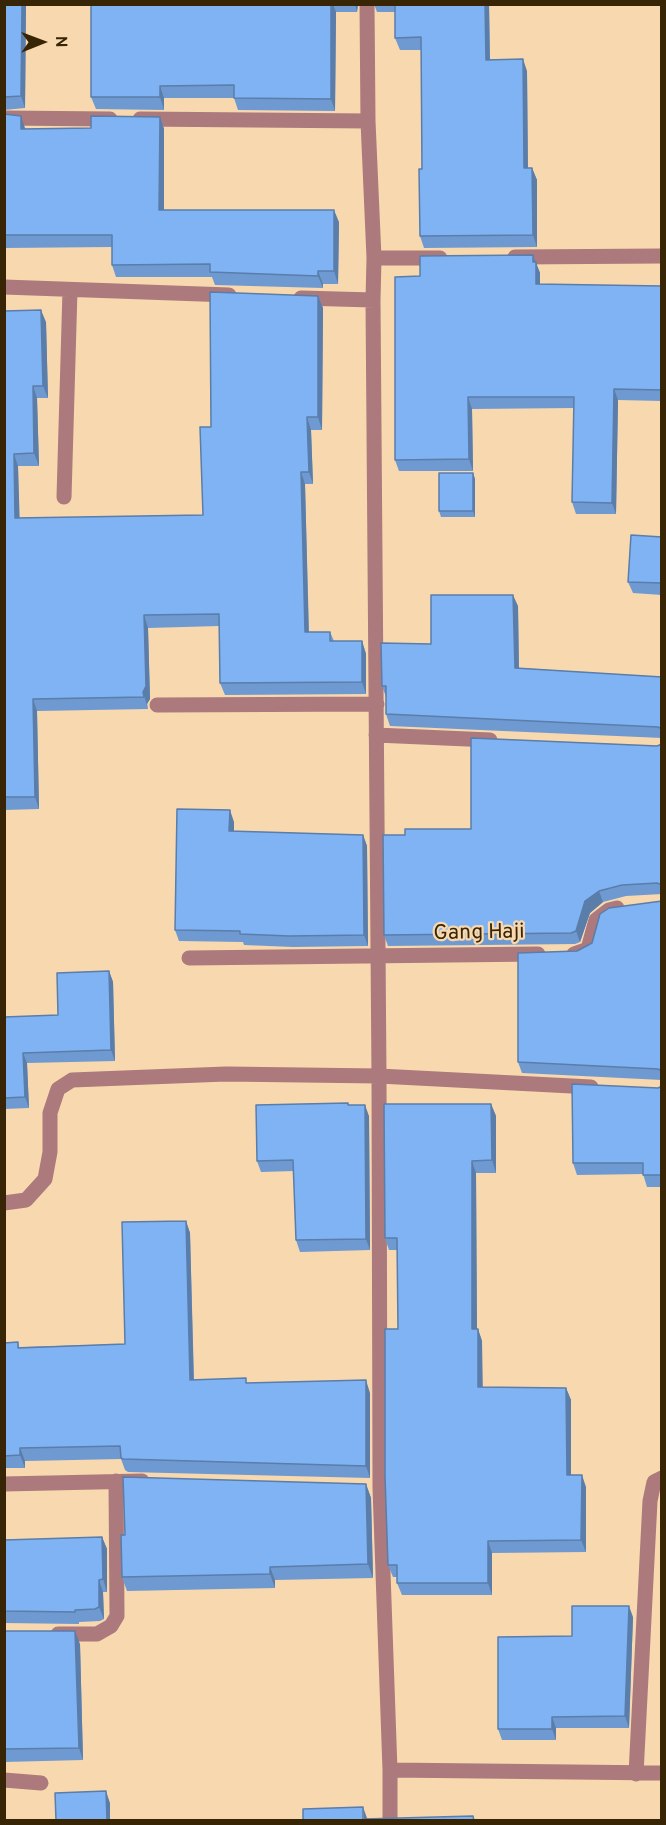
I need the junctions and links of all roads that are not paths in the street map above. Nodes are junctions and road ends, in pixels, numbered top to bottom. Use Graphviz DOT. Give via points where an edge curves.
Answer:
graph roads {
  1 [pos="367,4"];
  2 [pos="4,118"];
  3 [pos="368,121"];
  4 [pos="662,256"];
  5 [pos="506,257"];
  6 [pos="374,258"];
  7 [pos="458,258"];
  8 [pos="4,287"];
  9 [pos="70,290"];
  10 [pos="244,296"];
  11 [pos="291,297"];
  12 [pos="373,300"];
  13 [pos="64,497"];
  14 [pos="377,704"];
  15 [pos="157,705"];
  16 [pos="376,735"];
  17 [pos="507,741"];
  18 [pos="627,906"];
  19 [pos="379,957"];
  20 [pos="189,958"];
  21 [pos="379,1076"];
  22 [pos="603,1088"];
  23 [pos="4,1203"];
  24 [pos="662,1478"];
  25 [pos="116,1481"];
  26 [pos="152,1482"];
  27 [pos="4,1484"];
  28 [pos="38,1634"];
  29 [pos="390,1770"];
  30 [pos="662,1773"];
  31 [pos="636,1774"];
  32 [pos="4,1780"];
  33 [pos="41,1783"];
  34 [pos="390,1821"];
  1 -- 3 [label="street"];
  2 -- 3 [label="street"];
  3 -- 6 [label="street"];
  4 -- 5 [label="street"];
  6 -- 7 [label="street"];
  6 -- 12 [label="street"];
  8 -- 9 [label="street"];
  9 -- 10 [label="street"];
  9 -- 13 [label="street"];
  11 -- 12 [label="street"];
  12 -- 14 [label="street"];
  14 -- 15 [label="street"];
  14 -- 16 [label="street"];
  16 -- 17 [label="street"];
  16 -- 19 [label="street"];
  18 -- 19 [label="street, Gang Haji" via="609,910 596,920 588,949 578,954"];
  19 -- 20 [label="street"];
  19 -- 21 [label="street"];
  21 -- 22 [label="street"];
  21 -- 23 [label="street" via="226,1074 72,1080 58,1089 50,1113 45,1179 26,1200"];
  21 -- 29 [label="street" via="374,1488"];
  24 -- 31 [label="street" via="654,1482 650,1501"];
  25 -- 26 [label="street"];
  25 -- 27 [label="street"];
  25 -- 28 [label="street" via="117,1616 111,1626 97,1635"];
  29 -- 31 [label="street"];
  29 -- 34 [label="street"];
  30 -- 31 [label="street"];
  32 -- 33 [label="street"];
}
